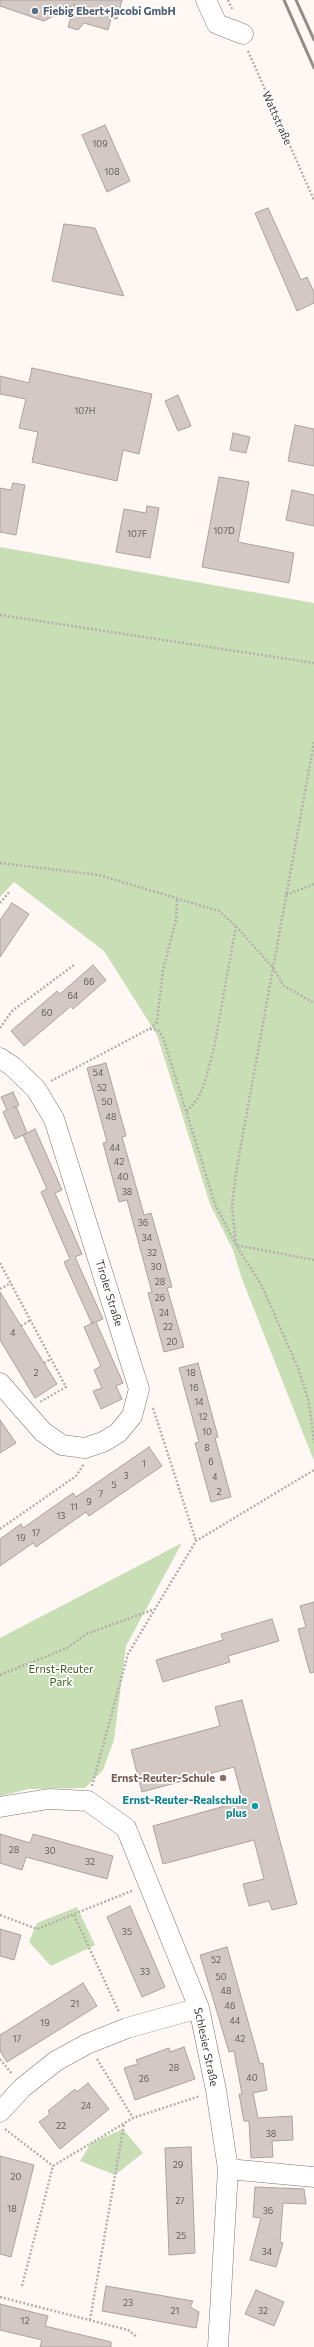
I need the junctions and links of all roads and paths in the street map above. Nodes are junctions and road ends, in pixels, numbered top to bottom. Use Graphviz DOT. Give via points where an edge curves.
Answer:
graph roads {
  1 [pos="206,0"];
  2 [pos="228,0"];
  3 [pos="244,34"];
  4 [pos="314,200"];
  5 [pos="0,615"];
  6 [pos="314,663"];
  7 [pos="314,742"];
  8 [pos="0,863"];
  9 [pos="314,884"];
  10 [pos="10,891"];
  11 [pos="286,896"];
  12 [pos="177,899"];
  13 [pos="0,904"];
  14 [pos="236,926"];
  15 [pos="74,965"];
  16 [pos="273,968"];
  17 [pos="314,1003"];
  18 [pos="0,1028"];
  19 [pos="149,1029"];
  20 [pos="0,1058"];
  21 [pos="36,1089"];
  22 [pos="186,1112"];
  23 [pos="236,1245"];
  24 [pos="314,1260"];
  25 [pos="0,1263"];
  26 [pos="11,1283"];
  27 [pos="0,1289"];
  28 [pos="31,1320"];
  29 [pos="21,1326"];
  30 [pos="51,1358"];
  31 [pos="44,1363"];
  32 [pos="0,1383"];
  33 [pos="139,1389"];
  34 [pos="24,1411"];
  35 [pos="314,1444"];
  36 [pos="85,1448"];
  37 [pos="314,1470"];
  38 [pos="0,1529"];
  39 [pos="196,1541"];
  40 [pos="155,1609"];
  41 [pos="0,1675"];
  42 [pos="88,1801"];
  43 [pos="0,1807"];
  44 [pos="149,1884"];
  45 [pos="0,1915"];
  46 [pos="74,1915"];
  47 [pos="199,2008"];
  48 [pos="127,2028"];
  49 [pos="87,2044"];
  50 [pos="216,2090"];
  51 [pos="0,2112"];
  52 [pos="133,2118"];
  53 [pos="124,2124"];
  54 [pos="0,2125"];
  55 [pos="53,2166"];
  56 [pos="228,2169"];
  57 [pos="314,2177"];
  58 [pos="22,2286"];
  59 [pos="0,2297"];
  60 [pos="90,2320"];
  61 [pos="136,2336"];
  62 [pos="218,2347"];
  1 -- 3 [label="street" via="217,24"];
  2 -- 3 [label="path, Wattstraße"];
  3 -- 4 [label="path, Wattstraße" via="249,54"];
  5 -- 6 [label="path"];
  7 -- 11 [label="path"];
  8 -- 12 [label="path" via="99,875"];
  9 -- 11 [label="path"];
  10 -- 13 [label="path"];
  11 -- 16 [label="path"];
  12 -- 14 [label="path" via="219,911"];
  12 -- 19 [label="path" via="176,920 164,970 156,1022"];
  14 -- 16 [label="path"];
  14 -- 22 [label="path" via="214,1048 204,1085 197,1100"];
  15 -- 18 [label="path" via="12,1011"];
  16 -- 17 [label="path" via="284,986"];
  16 -- 23 [label="path" via="237,1167 232,1205"];
  19 -- 21 [label="path"];
  19 -- 22 [label="path" via="158,1030 163,1037"];
  20 -- 21 [label="street, Tiroler Straße"];
  21 -- 33 [label="street, Tiroler Straße" via="54,1119"];
  22 -- 23 [label="path" via="215,1204"];
  23 -- 24 [label="path"];
  23 -- 35 [label="path" via="262,1286 298,1368 309,1402"];
  25 -- 26 [label="path"];
  26 -- 27 [label="path"];
  26 -- 28 [label="path"];
  28 -- 29 [label="path"];
  28 -- 30 [label="path"];
  30 -- 31 [label="path"];
  30 -- 34 [label="path" via="66,1387"];
  32 -- 34 [label="street"];
  33 -- 36 [label="street" via="132,1416 118,1433"];
  33 -- 39 [label="path" via="150,1398"];
  34 -- 36 [label="street" via="43,1432 62,1445"];
  36 -- 38 [label="path" via="83,1467 76,1476"];
  37 -- 39 [label="path"];
  39 -- 40 [label="path"];
  40 -- 41 [label="path" via="86,1634 67,1648"];
  40 -- 42 [label="path" via="128,1654"];
  42 -- 43 [label="street" via="49,1799"];
  42 -- 44 [label="street, Schlesier Straße" via="126,1828"];
  44 -- 46 [label="path"];
  44 -- 47 [label="street, Schlesier Straße"];
  45 -- 46 [label="path" via="37,1929"];
  46 -- 48 [label="path"];
  47 -- 48 [label="street"];
  47 -- 50 [label="street, Schlesier Straße"];
  48 -- 49 [label="street"];
  49 -- 51 [label="street" via="50,2066 22,2088"];
  49 -- 52 [label="path"];
  50 -- 52 [label="path"];
  50 -- 56 [label="street, Schlesier Straße"];
  52 -- 53 [label="path"];
  53 -- 55 [label="path"];
  53 -- 60 [label="path"];
  54 -- 55 [label="path"];
  55 -- 58 [label="path"];
  56 -- 57 [label="street"];
  56 -- 62 [label="street, Schlesier Straße"];
  59 -- 60 [label="path"];
  60 -- 61 [label="path" via="128,2330"];
}
